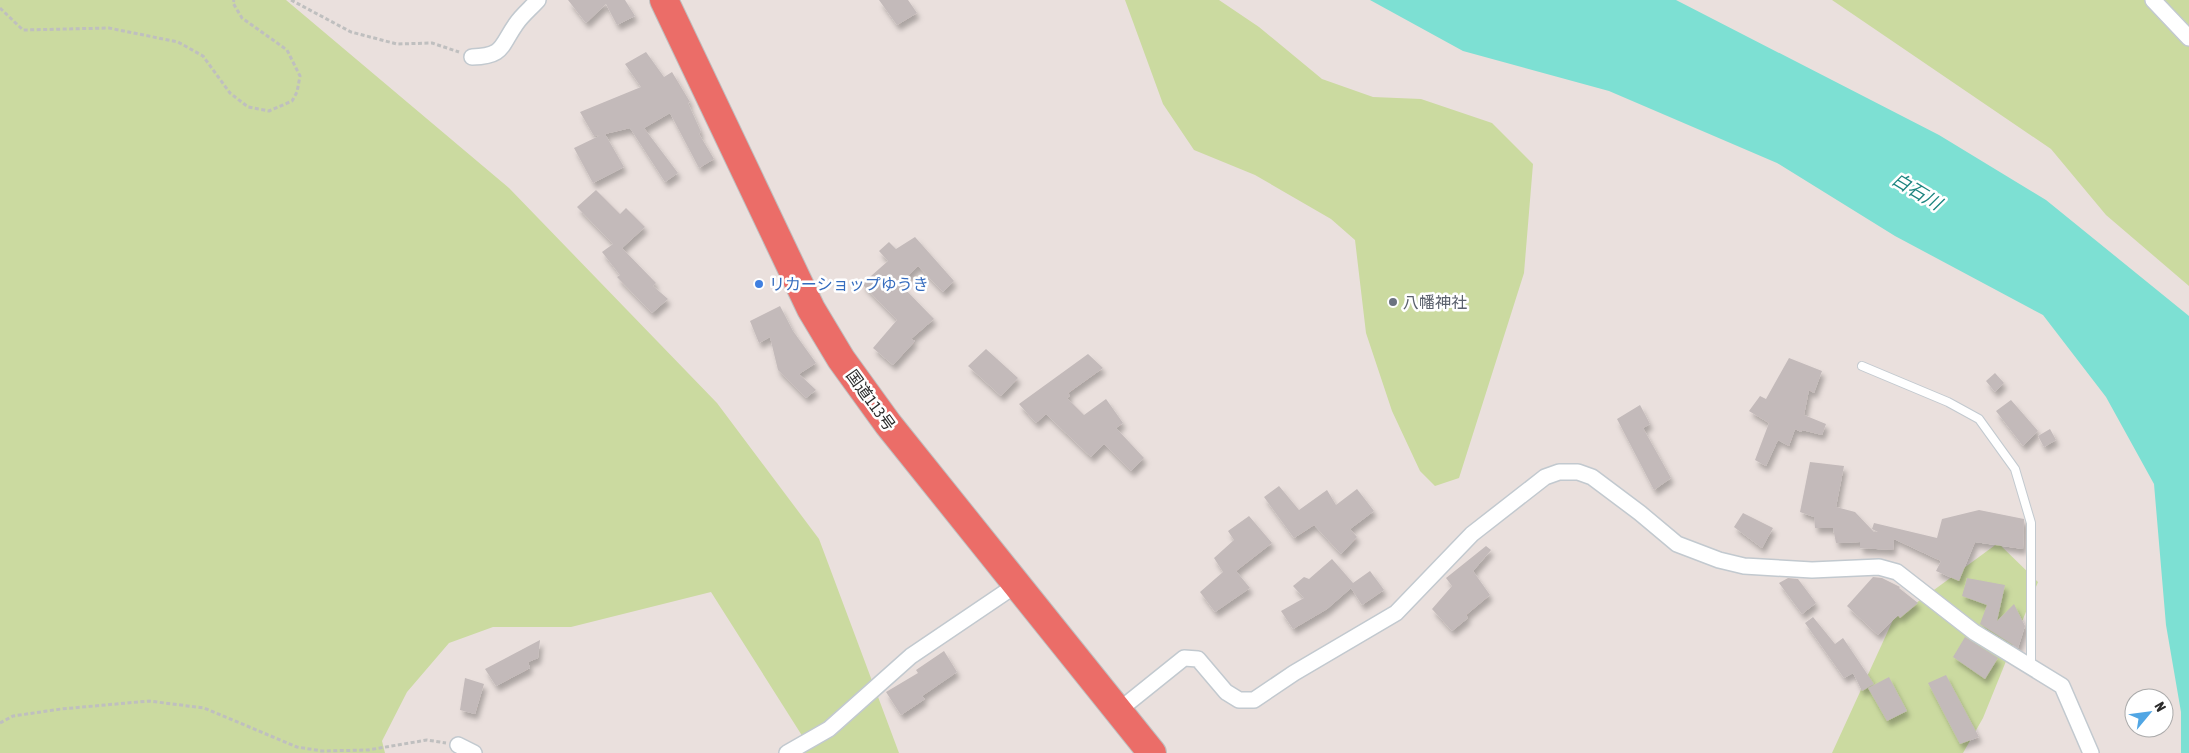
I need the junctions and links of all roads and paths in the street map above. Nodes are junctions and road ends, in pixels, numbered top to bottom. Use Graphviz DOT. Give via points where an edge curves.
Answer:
graph roads {
  1 [pos="234,0"];
  2 [pos="291,0"];
  3 [pos="538,0"];
  4 [pos="2153,0"];
  5 [pos="662,1"];
  6 [pos="0,8"];
  7 [pos="2189,38"];
  8 [pos="472,57"];
  9 [pos="1862,366"];
  10 [pos="1016,585"];
  11 [pos="2031,667"];
  12 [pos="1118,711"];
  13 [pos="0,723"];
  14 [pos="458,745"];
  15 [pos="474,753"];
  16 [pos="787,753"];
  17 [pos="1152,753"];
  18 [pos="2091,753"];
  1 -- 6 [label="path" via="242,18 288,50 300,76 292,101 269,111 248,107 230,93 203,56 178,42 109,28 23,30"];
  2 -- 8 [label="path" via="351,32 397,44 432,43"];
  3 -- 8 [label="street" via="517,23 500,50 488,56"];
  4 -- 7 [label="street"];
  5 -- 10 [label="highway, 国道113号" via="810,309 888,424"];
  9 -- 11 [label="lane" via="1948,402 1979,419 2015,469 2031,523"];
  10 -- 12 [label="highway, 国道113号"];
  10 -- 16 [label="street" via="910,656 829,729"];
  11 -- 12 [label="street" via="1974,632 1897,572 1879,566 1812,570 1744,566 1719,560 1677,544 1592,477 1578,472 1559,472 1545,477 1472,534 1396,613 1254,700 1239,700 1226,692 1198,659 1184,658"];
  11 -- 18 [label="street" via="2062,686"];
  12 -- 17 [label="highway, 国道113号"];
  13 -- 14 [label="path" via="12,716 149,701 204,708 297,747 322,751 368,750 427,740"];
  14 -- 15 [label="street"];
}
